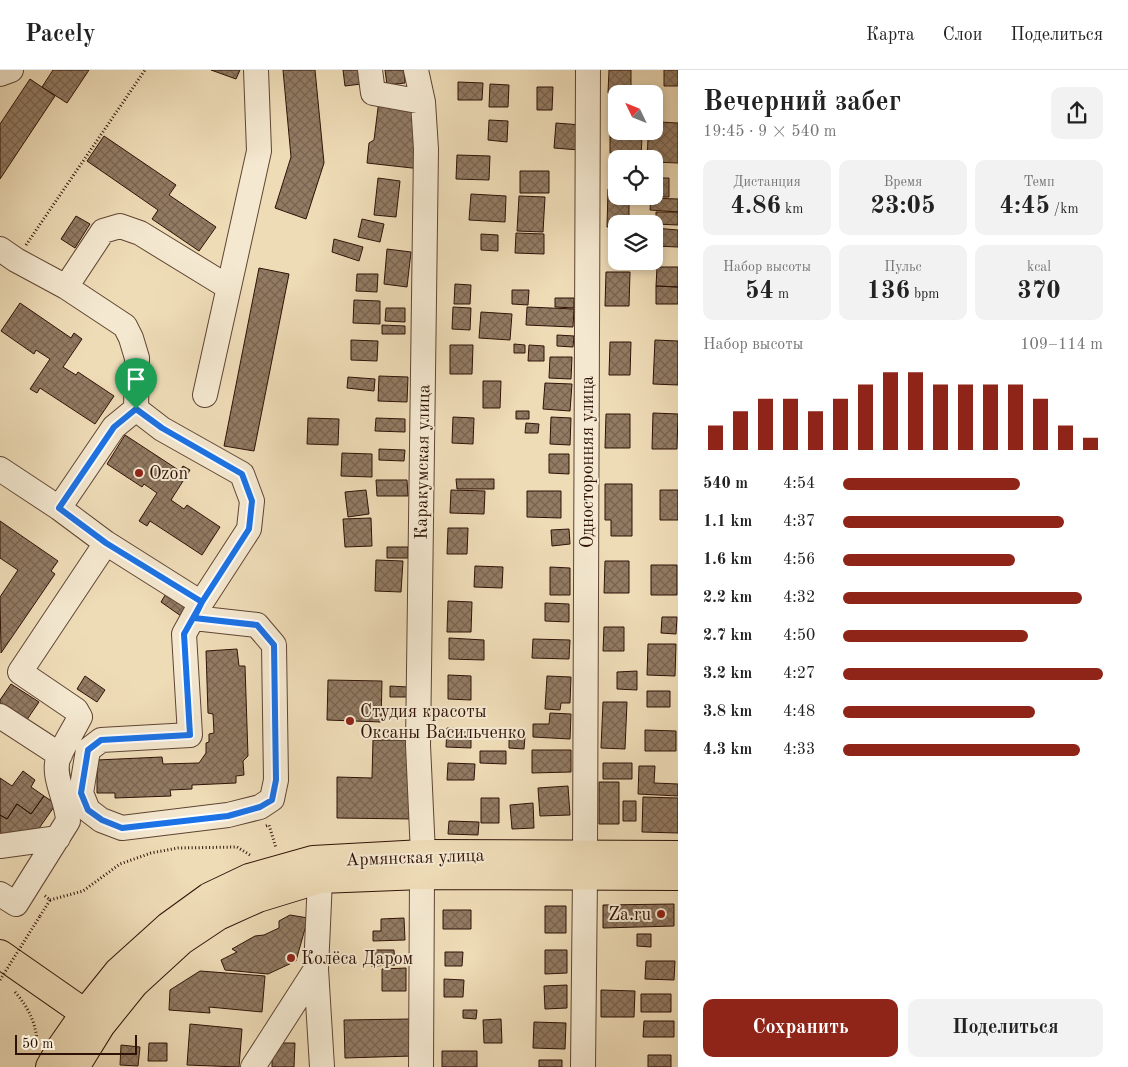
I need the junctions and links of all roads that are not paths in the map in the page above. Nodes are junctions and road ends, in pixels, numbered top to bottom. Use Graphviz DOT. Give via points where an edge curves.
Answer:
graph roads {
  1 [pos="11,70"];
  2 [pos="256,70"];
  3 [pos="370,70"];
  4 [pos="416,70"];
  5 [pos="588,70"];
  6 [pos="0,74"];
  7 [pos="423,102"];
  8 [pos="8,255"];
  9 [pos="66,287"];
  10 [pos="228,287"];
  11 [pos="205,395"];
  12 [pos="136,409"];
  13 [pos="0,469"];
  14 [pos="59,508"];
  15 [pos="106,543"];
  16 [pos="198,610"];
  17 [pos="0,716"];
  18 [pos="60,754"];
  19 [pos="58,838"];
  20 [pos="0,846"];
  21 [pos="678,855"];
  22 [pos="423,865"];
  23 [pos="585,865"];
  24 [pos="678,876"];
  25 [pos="320,879"];
  26 [pos="0,894"];
  27 [pos="175,933"];
  28 [pos="0,954"];
  29 [pos="316,969"];
  30 [pos="93,1019"];
  31 [pos="44,1057"];
  32 [pos="75,1067"];
  33 [pos="252,1067"];
  34 [pos="322,1067"];
  35 [pos="421,1067"];
  36 [pos="583,1067"];
  1 -- 6 [label="street"];
  2 -- 10 [label="street" via="258,152"];
  3 -- 7 [label="street" via="373,93"];
  4 -- 7 [label="street, Каракумская улица"];
  5 -- 23 [label="street, Односторонняя улица"];
  7 -- 22 [label="street, Каракумская улица" via="426,149 418,745"];
  8 -- 9 [label="street"];
  9 -- 10 [label="street" via="104,231 120,226 140,233"];
  9 -- 12 [label="street" via="125,326 137,358"];
  10 -- 11 [label="street"];
  12 -- 14 [label="street" via="114,427"];
  12 -- 16 [label="street" via="162,428 242,474 252,501 249,529"];
  13 -- 14 [label="street"];
  14 -- 15 [label="street"];
  15 -- 16 [label="street"];
  15 -- 18 [label="street" via="20,672 76,710 80,717"];
  16 -- 16 [label="street" via="257,625 274,645 276,780 272,800 228,816 122,828 102,820 88,810 81,793 88,750 101,740 190,735 184,634"];
  17 -- 18 [label="street"];
  18 -- 19 [label="street" via="58,778 68,821"];
  19 -- 20 [label="street"];
  19 -- 26 [label="street" via="16,904"];
  21 -- 23 [label="main road, Армянская улица"];
  22 -- 23 [label="main road, Армянская улица"];
  22 -- 25 [label="main road, Армянская улица"];
  22 -- 27 [label="main road, Армянская улица" via="312,860 249,878 209,897"];
  22 -- 35 [label="street, Каракумская улица"];
  23 -- 24 [label="main road, Армянская улица"];
  23 -- 36 [label="street, Односторонняя улица"];
  25 -- 27 [label="main road, Армянская улица" via="258,898"];
  25 -- 29 [label="street"];
  27 -- 30 [label="main road" via="118,972"];
  28 -- 30 [label="main road"];
  29 -- 33 [label="street"];
  29 -- 34 [label="street"];
  30 -- 31 [label="main road"];
  30 -- 32 [label="main road"];
}
